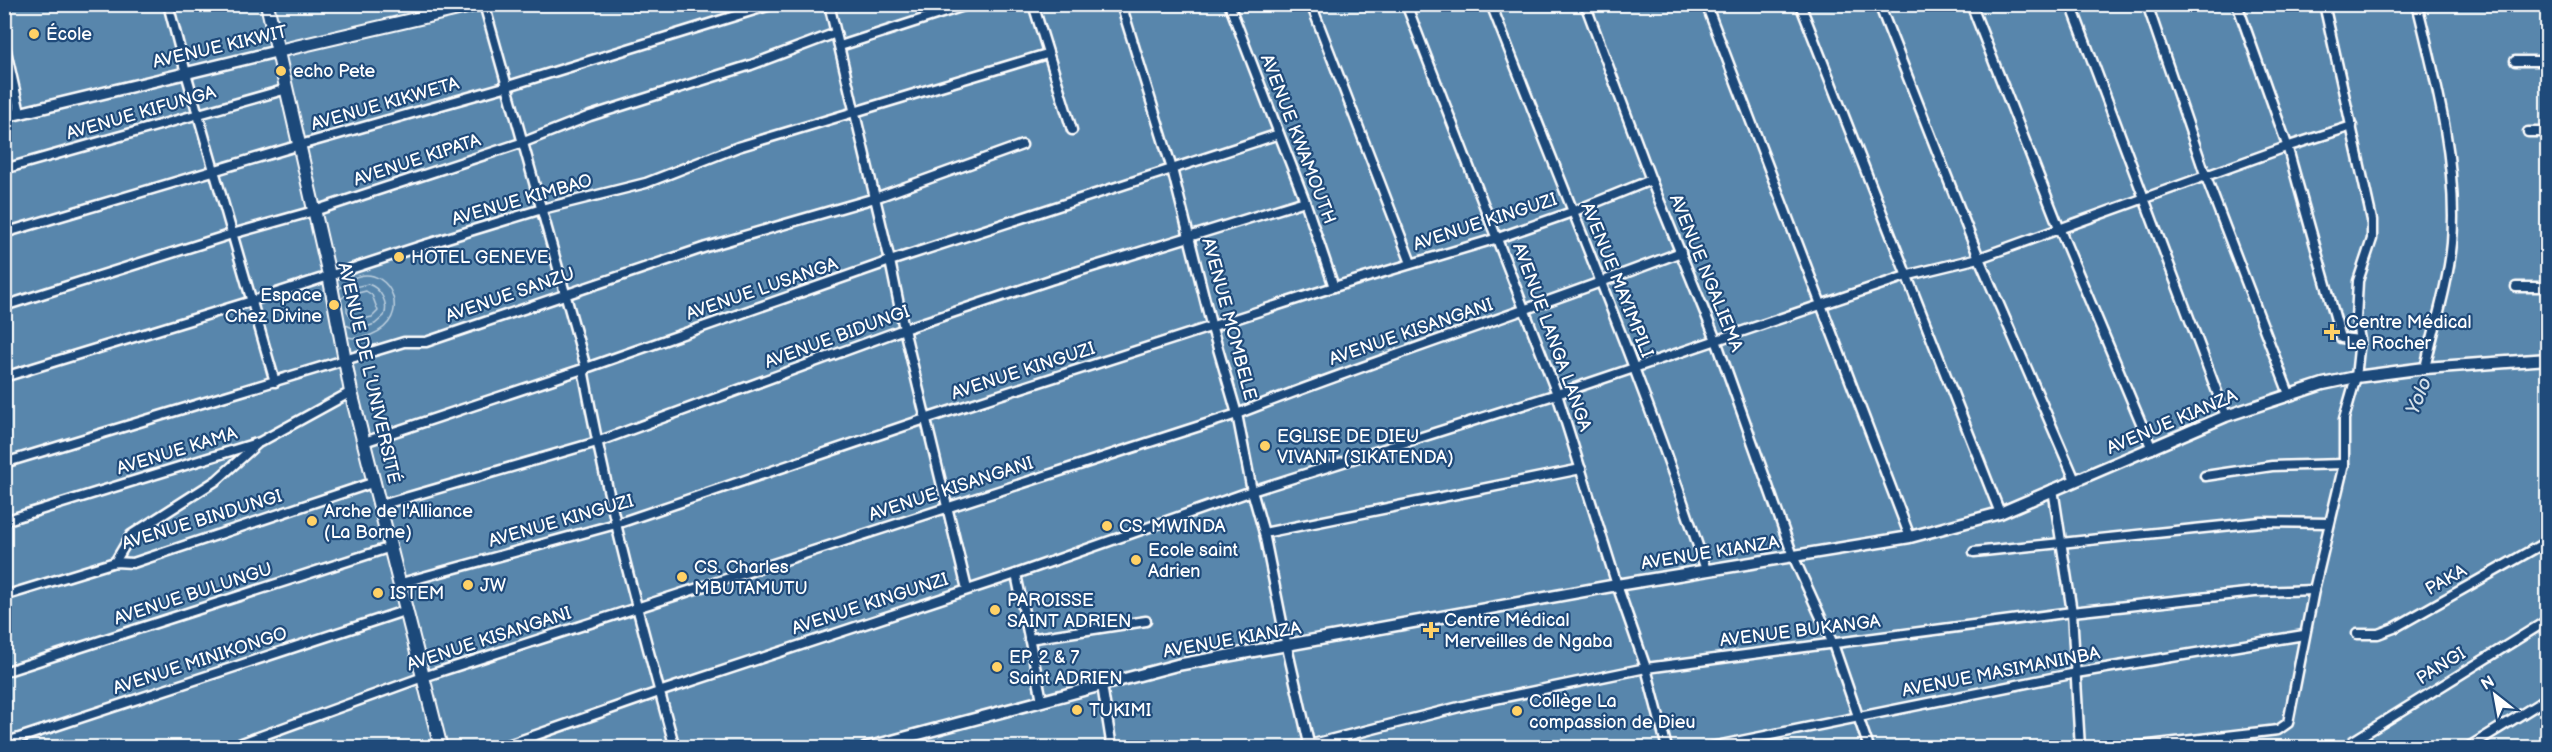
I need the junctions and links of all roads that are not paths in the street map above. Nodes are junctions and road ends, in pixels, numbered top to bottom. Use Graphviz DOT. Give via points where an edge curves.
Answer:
graph roads {
  1 [pos="168,4"];
  2 [pos="267,4"];
  3 [pos="482,4"];
  4 [pos="774,4"];
  5 [pos="830,4"];
  6 [pos="970,4"];
  7 [pos="1033,4"];
  8 [pos="1121,4"];
  9 [pos="1229,4"];
  10 [pos="1311,4"];
  11 [pos="1406,4"];
  12 [pos="1491,4"];
  13 [pos="1585,4"];
  14 [pos="1706,4"];
  15 [pos="1800,4"];
  16 [pos="1879,4"];
  17 [pos="1971,4"];
  18 [pos="2071,4"];
  19 [pos="2147,4"];
  20 [pos="2237,4"];
  21 [pos="2324,4"];
  22 [pos="2417,4"];
  23 [pos="836,33"];
  24 [pos="5,46"];
  25 [pos="840,46"];
  26 [pos="278,51"];
  27 [pos="1047,54"];
  28 [pos="2515,61"];
  29 [pos="2547,61"];
  30 [pos="186,73"];
  31 [pos="508,86"];
  32 [pos="287,89"];
  33 [pos="20,113"];
  34 [pos="855,113"];
  35 [pos="199,115"];
  36 [pos="4,117"];
  37 [pos="2352,126"];
  38 [pos="1072,130"];
  39 [pos="2528,132"];
  40 [pos="2547,132"];
  41 [pos="1279,134"];
  42 [pos="524,142"];
  43 [pos="300,145"];
  44 [pos="1022,145"];
  45 [pos="2286,147"];
  46 [pos="4,169"];
  47 [pos="1172,169"];
  48 [pos="214,172"];
  49 [pos="2206,177"];
  50 [pos="1651,180"];
  51 [pos="875,198"];
  52 [pos="2146,199"];
  53 [pos="1305,201"];
  54 [pos="542,209"];
  55 [pos="314,211"];
  56 [pos="1572,212"];
  57 [pos="2060,230"];
  58 [pos="4,233"];
  59 [pos="232,234"];
  60 [pos="1190,237"];
  61 [pos="1498,238"];
  62 [pos="1681,252"];
  63 [pos="1979,258"];
  64 [pos="890,261"];
  65 [pos="1411,263"];
  66 [pos="329,275"];
  67 [pos="1909,276"];
  68 [pos="1601,283"];
  69 [pos="1334,287"];
  70 [pos="2516,287"];
  71 [pos="2547,287"];
  72 [pos="564,294"];
  73 [pos="252,301"];
  74 [pos="1823,303"];
  75 [pos="4,306"];
  76 [pos="1525,309"];
  77 [pos="1212,328"];
  78 [pos="904,329"];
  79 [pos="1716,340"];
  80 [pos="2360,340"];
  81 [pos="2547,359"];
  82 [pos="345,362"];
  83 [pos="1634,367"];
  84 [pos="586,368"];
  85 [pos="2425,368"];
  86 [pos="4,377"];
  87 [pos="2356,377"];
  88 [pos="275,382"];
  89 [pos="351,392"];
  90 [pos="1557,394"];
  91 [pos="2289,394"];
  92 [pos="1237,414"];
  93 [pos="2226,416"];
  94 [pos="925,419"];
  95 [pos="260,442"];
  96 [pos="364,442"];
  97 [pos="597,442"];
  98 [pos="2152,449"];
  99 [pos="4,463"];
  100 [pos="2343,464"];
  101 [pos="1581,469"];
  102 [pos="2205,476"];
  103 [pos="2075,480"];
  104 [pos="375,482"];
  105 [pos="2053,489"];
  106 [pos="1252,491"];
  107 [pos="381,505"];
  108 [pos="947,508"];
  109 [pos="2000,513"];
  110 [pos="4,521"];
  111 [pos="2329,523"];
  112 [pos="616,524"];
  113 [pos="1264,533"];
  114 [pos="1910,537"];
  115 [pos="2547,542"];
  116 [pos="2061,543"];
  117 [pos="391,547"];
  118 [pos="1974,552"];
  119 [pos="1793,556"];
  120 [pos="115,562"];
  121 [pos="1707,570"];
  122 [pos="1016,574"];
  123 [pos="401,583"];
  124 [pos="1617,585"];
  125 [pos="967,589"];
  126 [pos="2314,590"];
  127 [pos="4,596"];
  128 [pos="637,608"];
  129 [pos="407,610"];
  130 [pos="2072,612"];
  131 [pos="2547,620"];
  132 [pos="1146,621"];
  133 [pos="2357,634"];
  134 [pos="2304,635"];
  135 [pos="1029,639"];
  136 [pos="1833,644"];
  137 [pos="1287,647"];
  138 [pos="1646,668"];
  139 [pos="4,672"];
  140 [pos="2076,673"];
  141 [pos="423,677"];
  142 [pos="1102,685"];
  143 [pos="660,692"];
  144 [pos="2547,698"];
  145 [pos="1042,700"];
  146 [pos="1858,717"];
  147 [pos="2352,741"];
  148 [pos="4,743"];
  149 [pos="1310,746"];
  150 [pos="228,747"];
  151 [pos="441,747"];
  152 [pos="499,747"];
  153 [pos="675,747"];
  154 [pos="866,747"];
  155 [pos="1112,747"];
  156 [pos="1298,747"];
  157 [pos="1667,747"];
  158 [pos="1706,747"];
  159 [pos="1869,747"];
  160 [pos="2080,747"];
  161 [pos="2124,747"];
  162 [pos="2467,747"];
  1 -- 30 [label="street"];
  2 -- 26 [label="main road, AVENUE DE L’UNIVERSITÉ"];
  3 -- 26 [label="main road, AVENUE KIKWIT"];
  3 -- 31 [label="street"];
  4 -- 31 [label="street, AVENUE KIKWETA"];
  5 -- 23 [label="street"];
  6 -- 25 [label="street"];
  7 -- 27 [label="street"];
  8 -- 47 [label="street, AVENUE MOMBELE"];
  9 -- 41 [label="street, AVENUE KWAMOUTH"];
  10 -- 65 [label="street"];
  11 -- 61 [label="street, AVENUE LANGA LANGA"];
  12 -- 56 [label="street, AVENUE MAYIMPILI"];
  13 -- 50 [label="street, AVENUE NGALIEMA"];
  14 -- 74 [label="street"];
  15 -- 67 [label="street"];
  16 -- 63 [label="street"];
  17 -- 57 [label="street"];
  18 -- 52 [label="street"];
  19 -- 49 [label="street"];
  20 -- 45 [label="street"];
  21 -- 37 [label="street"];
  22 -- 85 [label="street" via="2439,98 2453,227 2447,275"];
  23 -- 25 [label="street"];
  23 -- 42 [label="street, AVENUE KIPATA"];
  24 -- 33 [label="street"];
  25 -- 34 [label="street"];
  26 -- 30 [label="street, AVENUE KIKWIT"];
  26 -- 32 [label="main road, AVENUE DE L’UNIVERSITÉ"];
  27 -- 34 [label="street, AVENUE KIMBAO"];
  27 -- 38 [label="street"];
  28 -- 29 [label="street"];
  30 -- 33 [label="street, AVENUE KIKWIT"];
  30 -- 35 [label="street"];
  31 -- 42 [label="street"];
  31 -- 43 [label="street, AVENUE KIKWETA"];
  32 -- 35 [label="street, AVENUE KIFUNGA"];
  32 -- 43 [label="main road, AVENUE DE L’UNIVERSITÉ"];
  33 -- 36 [label="street, AVENUE KIKWIT"];
  34 -- 51 [label="street"];
  34 -- 54 [label="street, AVENUE KIMBAO" via="738,147 646,183"];
  35 -- 46 [label="street, AVENUE KIFUNGA"];
  35 -- 48 [label="street"];
  37 -- 45 [label="street, AVENUE KINGUNZI"];
  37 -- 80 [label="street" via="2372,220 2372,238 2358,281 2356,318"];
  39 -- 40 [label="street"];
  41 -- 47 [label="street, AVENUE LUSANGA"];
  41 -- 53 [label="street, AVENUE KWAMOUTH"];
  42 -- 54 [label="street"];
  42 -- 55 [label="street, AVENUE KIPATA"];
  43 -- 48 [label="street, AVENUE KIKWETA"];
  43 -- 55 [label="main road, AVENUE DE L’UNIVERSITÉ"];
  44 -- 51 [label="street, AVENUE SANZU"];
  45 -- 49 [label="street, AVENUE KINGUNZI"];
  45 -- 80 [label="street" via="2341,338"];
  47 -- 60 [label="street, AVENUE MOMBELE"];
  47 -- 64 [label="street, AVENUE LUSANGA"];
  48 -- 58 [label="street, AVENUE KIKWETA"];
  48 -- 59 [label="street"];
  49 -- 52 [label="street, AVENUE KINGUNZI"];
  49 -- 91 [label="street"];
  50 -- 56 [label="street, AVENUE KINGUZI"];
  50 -- 62 [label="street, AVENUE NGALIEMA"];
  51 -- 64 [label="street"];
  51 -- 72 [label="street, AVENUE SANZU" via="706,247"];
  52 -- 57 [label="street, AVENUE KINGUNZI"];
  52 -- 93 [label="street"];
  53 -- 60 [label="street, AVENUE BIDUNGI"];
  53 -- 69 [label="street, AVENUE KWAMOUTH"];
  54 -- 66 [label="street, AVENUE KIMBAO"];
  54 -- 72 [label="street"];
  55 -- 59 [label="street, AVENUE KIPATA"];
  55 -- 66 [label="main road, AVENUE DE L’UNIVERSITÉ"];
  56 -- 61 [label="street, AVENUE KINGUZI"];
  56 -- 68 [label="street, AVENUE MAYIMPILI"];
  57 -- 63 [label="street, AVENUE KINGUNZI"];
  57 -- 98 [label="street"];
  59 -- 73 [label="street"];
  59 -- 75 [label="street, AVENUE KIPATA"];
  60 -- 77 [label="street, AVENUE MOMBELE"];
  60 -- 78 [label="street, AVENUE BIDUNGI"];
  61 -- 65 [label="street, AVENUE KINGUZI"];
  61 -- 76 [label="street, AVENUE LANGA LANGA"];
  62 -- 68 [label="street, AVENUE KISANGANI"];
  62 -- 79 [label="street, AVENUE NGALIEMA"];
  63 -- 67 [label="street, AVENUE KINGUNZI"];
  63 -- 103 [label="street"];
  64 -- 78 [label="street"];
  64 -- 84 [label="street, AVENUE LUSANGA"];
  65 -- 69 [label="street, AVENUE KINGUZI"];
  66 -- 73 [label="street, AVENUE KIMBAO"];
  66 -- 82 [label="main road, AVENUE DE L’UNIVERSITÉ"];
  67 -- 74 [label="street, AVENUE KINGUNZI"];
  67 -- 109 [label="street"];
  68 -- 76 [label="street, AVENUE KISANGANI"];
  68 -- 83 [label="street, AVENUE MAYIMPILI"];
  69 -- 77 [label="street, AVENUE KINGUZI"];
  70 -- 71 [label="street"];
  72 -- 82 [label="street, AVENUE SANZU" via="426,342 405,342"];
  72 -- 84 [label="street"];
  73 -- 86 [label="street, AVENUE KIMBAO"];
  73 -- 88 [label="street"];
  74 -- 79 [label="street, AVENUE KINGUNZI"];
  74 -- 114 [label="street"];
  76 -- 90 [label="street, AVENUE LANGA LANGA"];
  76 -- 92 [label="street, AVENUE KISANGANI"];
  77 -- 92 [label="street, AVENUE MOMBELE"];
  77 -- 94 [label="street, AVENUE KINGUZI"];
  78 -- 94 [label="street"];
  78 -- 97 [label="street, AVENUE BIDUNGI"];
  79 -- 83 [label="street, AVENUE KINGUNZI"];
  79 -- 119 [label="street, AVENUE NGALIEMA"];
  80 -- 87 [label="street"];
  81 -- 85 [label="street, AVENUE KIANZA"];
  82 -- 88 [label="street, AVENUE SANZU"];
  82 -- 89 [label="main road, AVENUE DE L’UNIVERSITÉ"];
  83 -- 90 [label="street, AVENUE KINGUNZI"];
  83 -- 121 [label="street, AVENUE MAYIMPILI"];
  84 -- 96 [label="street, AVENUE LUSANGA"];
  84 -- 97 [label="street"];
  85 -- 87 [label="street, AVENUE KIANZA"];
  87 -- 91 [label="street, AVENUE KIANZA"];
  87 -- 100 [label="street" via="2344,419"];
  88 -- 99 [label="street, AVENUE SANZU"];
  89 -- 95 [label="street, AVENUE KAMA"];
  89 -- 96 [label="main road, AVENUE DE L’UNIVERSITÉ"];
  90 -- 101 [label="street, AVENUE LANGA LANGA"];
  90 -- 106 [label="street, AVENUE KINGUNZI"];
  91 -- 93 [label="street, AVENUE KIANZA"];
  92 -- 106 [label="street, AVENUE MOMBELE"];
  92 -- 108 [label="street, AVENUE KISANGANI"];
  93 -- 98 [label="street, AVENUE KIANZA"];
  94 -- 108 [label="street"];
  94 -- 112 [label="street, AVENUE KINGUZI"];
  95 -- 110 [label="street, AVENUE KAMA"];
  95 -- 120 [label="street" via="217,480 131,535"];
  96 -- 104 [label="main road, AVENUE DE L’UNIVERSITÉ"];
  97 -- 107 [label="street, AVENUE BIDUNGI"];
  97 -- 112 [label="street"];
  98 -- 103 [label="street, AVENUE KIANZA"];
  100 -- 102 [label="street" via="2272,465"];
  100 -- 111 [label="street"];
  101 -- 113 [label="street"];
  101 -- 124 [label="street, AVENUE LANGA LANGA"];
  103 -- 105 [label="street, AVENUE KIANZA"];
  104 -- 107 [label="main road, AVENUE DE L’UNIVERSITÉ"];
  104 -- 120 [label="street, AVENUE BINDUNGI" via="133,563"];
  105 -- 109 [label="street, AVENUE KIANZA"];
  105 -- 116 [label="street"];
  106 -- 113 [label="street, AVENUE MOMBELE"];
  106 -- 122 [label="street, AVENUE KINGUNZI"];
  107 -- 117 [label="main road, AVENUE DE L’UNIVERSITÉ"];
  108 -- 125 [label="street"];
  108 -- 128 [label="street, AVENUE KISANGANI"];
  109 -- 114 [label="street, AVENUE KIANZA"];
  111 -- 116 [label="street" via="2261,522"];
  111 -- 126 [label="street"];
  112 -- 123 [label="street, AVENUE KINGUZI"];
  112 -- 128 [label="street"];
  113 -- 137 [label="street, AVENUE MOMBELE"];
  114 -- 119 [label="street, AVENUE KIANZA"];
  115 -- 133 [label="street, PAKA" via="2394,628 2378,634"];
  116 -- 118 [label="street"];
  116 -- 130 [label="street"];
  117 -- 123 [label="main road, AVENUE DE L’UNIVERSITÉ"];
  117 -- 139 [label="street, AVENUE BULUNGU"];
  119 -- 121 [label="street, AVENUE KIANZA"];
  119 -- 136 [label="street, AVENUE NGALIEMA"];
  120 -- 127 [label="street, AVENUE BINDUNGI"];
  121 -- 124 [label="street, AVENUE KIANZA"];
  122 -- 125 [label="street, AVENUE KINGUNZI"];
  122 -- 135 [label="street"];
  123 -- 129 [label="main road, AVENUE DE L’UNIVERSITÉ"];
  124 -- 137 [label="street, AVENUE KIANZA"];
  124 -- 138 [label="street, AVENUE LANGA LANGA"];
  125 -- 143 [label="street, AVENUE KINGUNZI"];
  126 -- 130 [label="street, AVENUE BUKANGA" via="2255,592"];
  126 -- 134 [label="street"];
  128 -- 141 [label="street, AVENUE KISANGANI"];
  128 -- 143 [label="street"];
  129 -- 141 [label="main road, AVENUE DE L’UNIVERSITÉ"];
  129 -- 148 [label="street, AVENUE MINIKONGO"];
  130 -- 136 [label="street, AVENUE BUKANGA"];
  130 -- 140 [label="street"];
  131 -- 147 [label="street, PANGI"];
  132 -- 135 [label="street"];
  134 -- 140 [label="street, AVENUE MASIMANINBA"];
  134 -- 161 [label="street" via="2288,723 2278,730"];
  135 -- 145 [label="street"];
  136 -- 138 [label="street, AVENUE BUKANGA"];
  136 -- 146 [label="street, AVENUE NGALIEMA"];
  137 -- 142 [label="street, AVENUE KIANZA" via="1176,665"];
  137 -- 149 [label="street, AVENUE MOMBELE"];
  138 -- 149 [label="street, AVENUE BUKANGA" via="1471,704"];
  138 -- 157 [label="street, AVENUE LANGA LANGA"];
  140 -- 146 [label="street, AVENUE MASIMANINBA"];
  140 -- 160 [label="street"];
  141 -- 150 [label="street, AVENUE KISANGANI"];
  141 -- 151 [label="main road, AVENUE DE L’UNIVERSITÉ"];
  142 -- 145 [label="street, AVENUE KIANZA"];
  142 -- 155 [label="street"];
  143 -- 152 [label="street, AVENUE KINGUNZI"];
  143 -- 153 [label="street"];
  144 -- 162 [label="street"];
  145 -- 154 [label="street, AVENUE KIANZA"];
  146 -- 158 [label="street, AVENUE MASIMANINBA"];
  146 -- 159 [label="street, AVENUE NGALIEMA"];
  149 -- 156 [label="street, AVENUE BUKANGA"];
}
